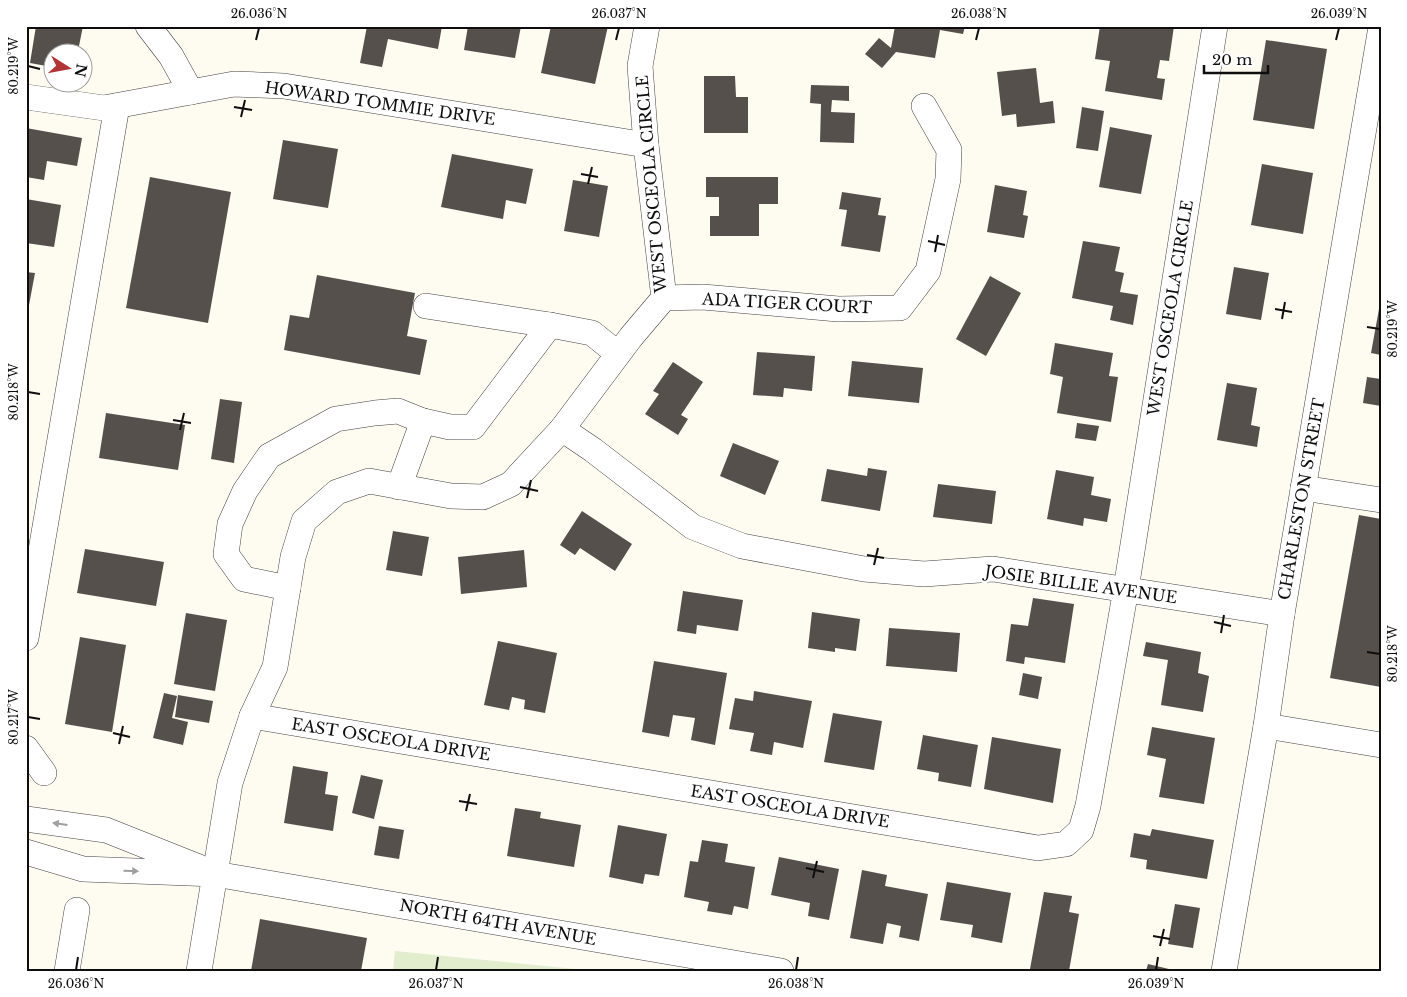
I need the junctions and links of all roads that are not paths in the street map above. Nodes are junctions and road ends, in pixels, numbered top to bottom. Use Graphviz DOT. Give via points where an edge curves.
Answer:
graph roads {
  1 [pos="148,26"];
  2 [pos="647,26"];
  3 [pos="1214,26"];
  4 [pos="1381,27"];
  5 [pos="192,92"];
  6 [pos="26,97"];
  7 [pos="117,106"];
  8 [pos="924,106"];
  9 [pos="646,145"];
  10 [pos="664,298"];
  11 [pos="426,306"];
  12 [pos="550,325"];
  13 [pos="618,354"];
  14 [pos="423,421"];
  15 [pos="562,429"];
  16 [pos="400,487"];
  17 [pos="1303,488"];
  18 [pos="1381,500"];
  19 [pos="288,588"];
  20 [pos="1126,589"];
  21 [pos="1282,614"];
  22 [pos="26,638"];
  23 [pos="252,716"];
  24 [pos="1266,726"];
  25 [pos="1381,745"];
  26 [pos="26,748"];
  27 [pos="44,773"];
  28 [pos="26,819"];
  29 [pos="26,852"];
  30 [pos="215,874"];
  31 [pos="78,910"];
  32 [pos="67,971"];
  33 [pos="199,971"];
  34 [pos="780,971"];
  35 [pos="1224,971"];
  1 -- 5 [label="street"];
  2 -- 9 [label="street, WEST OSCEOLA CIRCLE" via="640,66"];
  3 -- 20 [label="street, WEST OSCEOLA CIRCLE"];
  4 -- 17 [label="street, CHARLESTON STREET"];
  5 -- 7 [label="street, HOWARD TOMMIE DRIVE"];
  5 -- 9 [label="street, HOWARD TOMMIE DRIVE" via="234,84 284,86"];
  6 -- 7 [label="street, HOWARD TOMMIE DRIVE" via="104,108"];
  7 -- 22 [label="street"];
  8 -- 10 [label="street, ADA TIGER COURT" via="949,150 948,179 928,271 900,308 838,309 704,297"];
  9 -- 10 [label="street, WEST OSCEOLA CIRCLE"];
  10 -- 13 [label="street, WEST OSCEOLA CIRCLE"];
  11 -- 12 [label="street"];
  12 -- 13 [label="street" via="592,333"];
  12 -- 14 [label="street" via="473,427 450,427"];
  13 -- 15 [label="street, WEST OSCEOLA CIRCLE"];
  14 -- 16 [label="street"];
  14 -- 19 [label="street" via="398,411 336,419 269,456 245,490 230,524 226,554 244,579"];
  15 -- 16 [label="street" via="511,484 483,497 451,496"];
  15 -- 20 [label="street, JOSIE BILLIE AVENUE" via="693,527 742,546 864,569 924,574 993,569"];
  16 -- 19 [label="street" via="369,481 337,492 304,522"];
  17 -- 18 [label="street"];
  17 -- 21 [label="street, CHARLESTON STREET"];
  19 -- 23 [label="street" via="275,668"];
  20 -- 21 [label="street, JOSIE BILLIE AVENUE"];
  20 -- 23 [label="street, EAST OSCEOLA DRIVE" via="1088,806 1081,830 1066,844 1038,848"];
  21 -- 24 [label="street, CHARLESTON STREET"];
  23 -- 30 [label="street" via="230,783"];
  24 -- 25 [label="street"];
  24 -- 35 [label="street, CHARLESTON STREET"];
  26 -- 27 [label="street"];
  30 -- 28 [label="street, NORTH 64TH AVENUE, one-way" via="106,830"];
  29 -- 30 [label="street, NORTH 64TH AVENUE, one-way" via="82,869"];
  30 -- 33 [label="street"];
  30 -- 34 [label="street, NORTH 64TH AVENUE"];
  31 -- 32 [label="street"];
}
